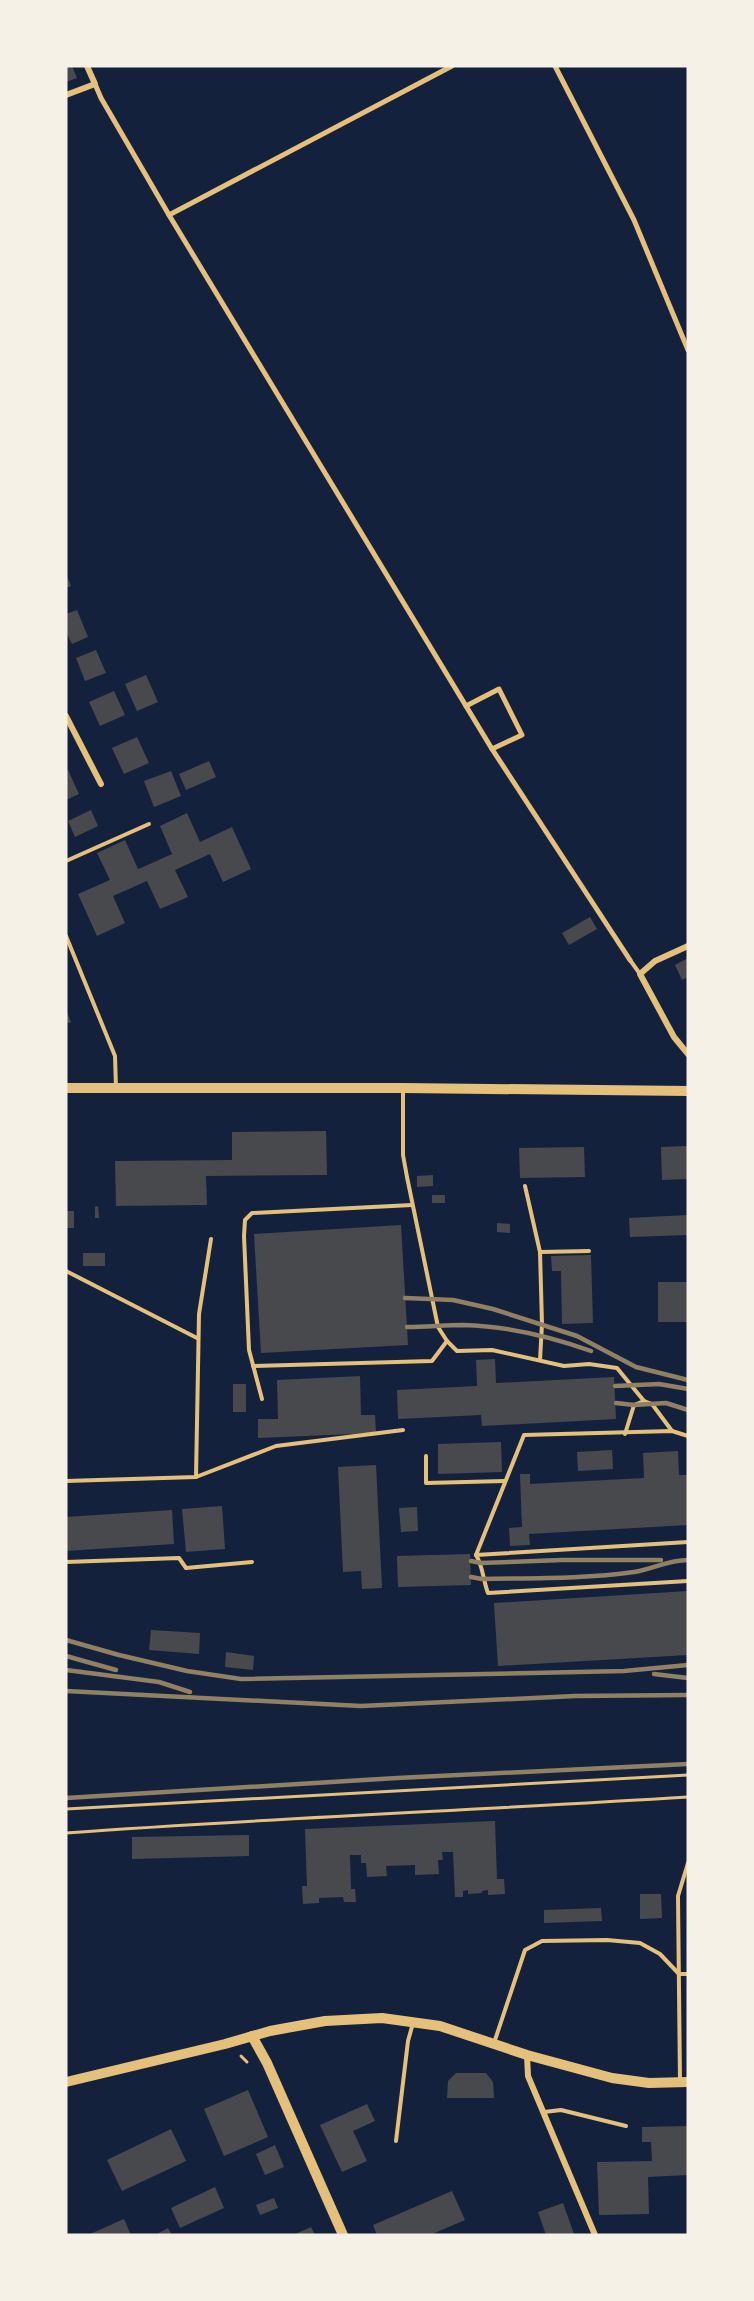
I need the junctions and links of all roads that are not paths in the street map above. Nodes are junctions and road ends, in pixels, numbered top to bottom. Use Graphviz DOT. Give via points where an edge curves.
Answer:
graph roads {
  1 [pos="87,66"];
  2 [pos="452,66"];
  3 [pos="555,66"];
  4 [pos="95,84"];
  5 [pos="66,95"];
  6 [pos="169,215"];
  7 [pos="688,350"];
  8 [pos="466,706"];
  9 [pos="66,716"];
  10 [pos="492,749"];
  11 [pos="101,784"];
  12 [pos="149,824"];
  13 [pos="66,861"];
  14 [pos="66,936"];
  15 [pos="688,946"];
  16 [pos="630,960"];
  17 [pos="640,974"];
  18 [pos="688,1054"];
  19 [pos="66,1088"];
  20 [pos="116,1088"];
  21 [pos="403,1088"];
  22 [pos="688,1091"];
  23 [pos="525,1186"];
  24 [pos="412,1205"];
  25 [pos="211,1239"];
  26 [pos="589,1251"];
  27 [pos="540,1252"];
  28 [pos="66,1271"];
  29 [pos="197,1338"];
  30 [pos="447,1341"];
  31 [pos="540,1360"];
  32 [pos="253,1366"];
  33 [pos="262,1399"];
  34 [pos="644,1401"];
  35 [pos="403,1430"];
  36 [pos="672,1431"];
  37 [pos="625,1434"];
  38 [pos="688,1436"];
  39 [pos="426,1456"];
  40 [pos="196,1477"];
  41 [pos="66,1481"];
  42 [pos="505,1481"];
  43 [pos="688,1542"];
  44 [pos="476,1556"];
  45 [pos="66,1562"];
  46 [pos="252,1562"];
  47 [pos="688,1581"];
  48 [pos="688,1863"];
  49 [pos="679,1974"];
  50 [pos="688,1974"];
  51 [pos="413,2023"];
  52 [pos="252,2036"];
  53 [pos="494,2044"];
  54 [pos="527,2055"];
  55 [pos="66,2082"];
  56 [pos="684,2083"];
  57 [pos="543,2112"];
  58 [pos="626,2126"];
  59 [pos="396,2141"];
  60 [pos="343,2235"];
  61 [pos="595,2235"];
  1 -- 4 [label="street"];
  2 -- 6 [label="street"];
  3 -- 7 [label="street" via="634,220"];
  4 -- 5 [label="street"];
  4 -- 6 [label="street"];
  6 -- 8 [label="street"];
  8 -- 10 [label="street"];
  8 -- 10 [label="street" via="499,689 522,735"];
  9 -- 11 [label="street"];
  10 -- 16 [label="street"];
  12 -- 13 [label="lane"];
  14 -- 20 [label="lane" via="115,1056"];
  15 -- 17 [label="street" via="654,961"];
  16 -- 17 [label="lane"];
  17 -- 18 [label="street" via="674,1037"];
  19 -- 20 [label="street"];
  20 -- 21 [label="street"];
  21 -- 22 [label="street"];
  21 -- 24 [label="lane" via="403,1155"];
  23 -- 27 [label="lane"];
  24 -- 30 [label="lane" via="438,1327"];
  24 -- 32 [label="lane" via="252,1213 245,1220 249,1350"];
  25 -- 29 [label="lane"];
  26 -- 27 [label="lane"];
  27 -- 31 [label="lane"];
  28 -- 29 [label="lane"];
  29 -- 40 [label="lane"];
  30 -- 31 [label="lane" via="457,1351 492,1350"];
  30 -- 32 [label="lane" via="432,1361"];
  31 -- 34 [label="lane" via="564,1366 617,1368"];
  32 -- 33 [label="lane"];
  34 -- 36 [label="lane" via="652,1404"];
  34 -- 37 [label="lane" via="634,1405"];
  35 -- 40 [label="lane" via="276,1446"];
  36 -- 37 [label="lane"];
  36 -- 38 [label="lane"];
  37 -- 42 [label="lane" via="524,1435"];
  39 -- 42 [label="lane" via="426,1483"];
  40 -- 41 [label="lane"];
  42 -- 44 [label="lane"];
  43 -- 44 [label="lane"];
  44 -- 47 [label="lane" via="488,1593"];
  45 -- 46 [label="lane" via="179,1558 186,1568"];
  48 -- 49 [label="lane" via="678,1896"];
  49 -- 50 [label="lane"];
  49 -- 53 [label="lane" via="660,1954 640,1943 542,1941 525,1950"];
  49 -- 56 [label="lane"];
  51 -- 52 [label="street" via="382,2018 325,2021"];
  51 -- 53 [label="street" via="440,2026"];
  51 -- 59 [label="lane"];
  52 -- 55 [label="street"];
  52 -- 60 [label="street"];
  53 -- 54 [label="street"];
  54 -- 56 [label="street" via="612,2078"];
  54 -- 57 [label="street" via="528,2076"];
  57 -- 58 [label="lane" via="561,2110"];
  57 -- 61 [label="street"];
}
